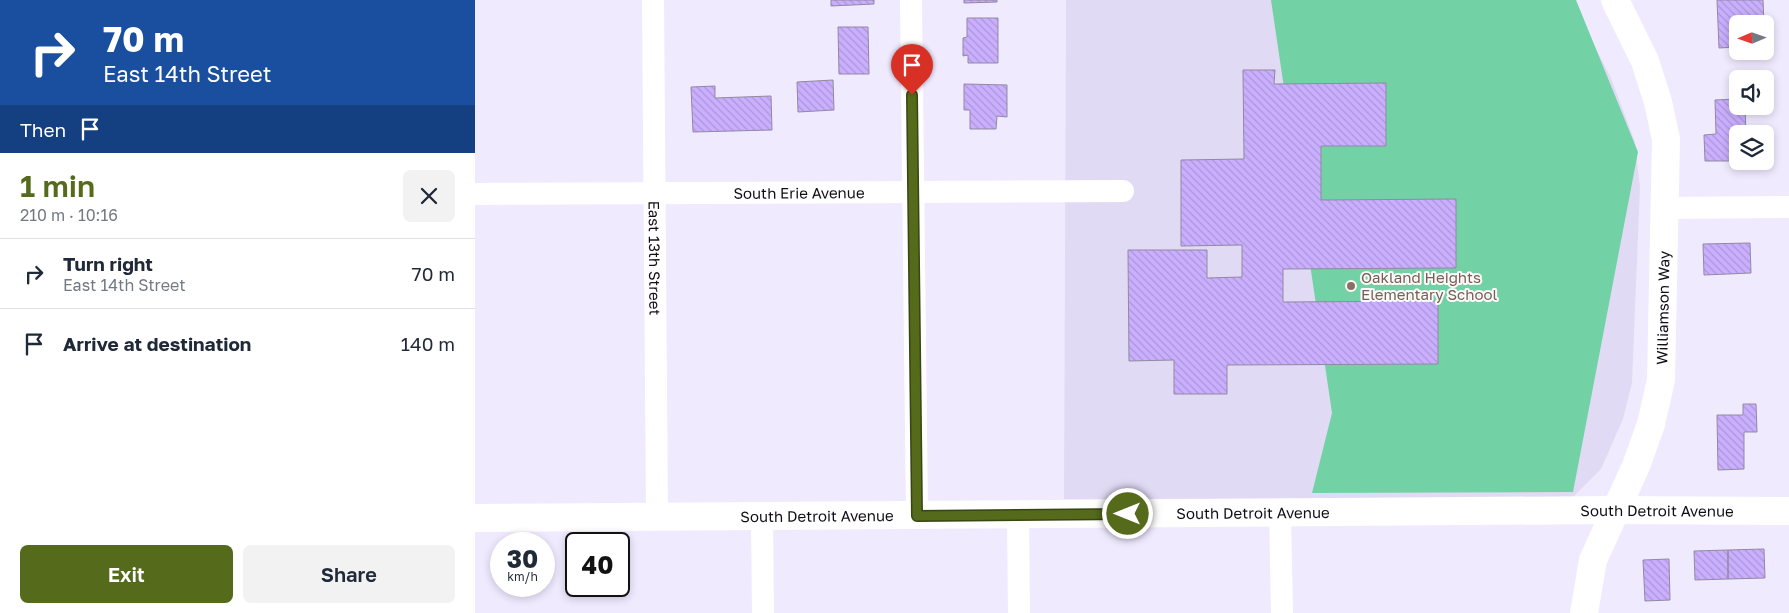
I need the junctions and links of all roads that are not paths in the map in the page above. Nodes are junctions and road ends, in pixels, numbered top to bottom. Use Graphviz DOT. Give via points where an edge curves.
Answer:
graph roads {
  1 [pos="653,0"];
  2 [pos="911,0"];
  3 [pos="1615,0"];
  4 [pos="913,191"];
  5 [pos="1123,191"];
  6 [pos="656,192"];
  7 [pos="475,194"];
  8 [pos="1789,207"];
  9 [pos="1666,208"];
  10 [pos="1615,510"];
  11 [pos="1789,511"];
  12 [pos="1281,513"];
  13 [pos="1018,515"];
  14 [pos="657,516"];
  15 [pos="762,516"];
  16 [pos="917,516"];
  17 [pos="475,518"];
  18 [pos="763,613"];
  19 [pos="1019,613"];
  20 [pos="1282,613"];
  21 [pos="1584,613"];
  1 -- 6 [label="street, East 13th Street"];
  2 -- 4 [label="street"];
  3 -- 9 [label="street, Williamson Way" via="1645,62 1658,102 1666,139"];
  4 -- 5 [label="street, South Erie Avenue"];
  4 -- 6 [label="street, South Erie Avenue"];
  4 -- 16 [label="street"];
  6 -- 7 [label="street, South Erie Avenue"];
  6 -- 14 [label="street, East 13th Street"];
  8 -- 9 [label="street"];
  9 -- 10 [label="street, Williamson Way" via="1661,380 1651,424"];
  10 -- 11 [label="street, South Detroit Avenue"];
  10 -- 12 [label="street, South Detroit Avenue"];
  10 -- 21 [label="street, Williamson Way" via="1593,560"];
  12 -- 13 [label="street, South Detroit Avenue"];
  12 -- 20 [label="street"];
  13 -- 16 [label="street, South Detroit Avenue"];
  13 -- 19 [label="street"];
  14 -- 15 [label="street, South Detroit Avenue"];
  14 -- 17 [label="street, South Detroit Avenue"];
  15 -- 16 [label="street, South Detroit Avenue"];
  15 -- 18 [label="street"];
}
